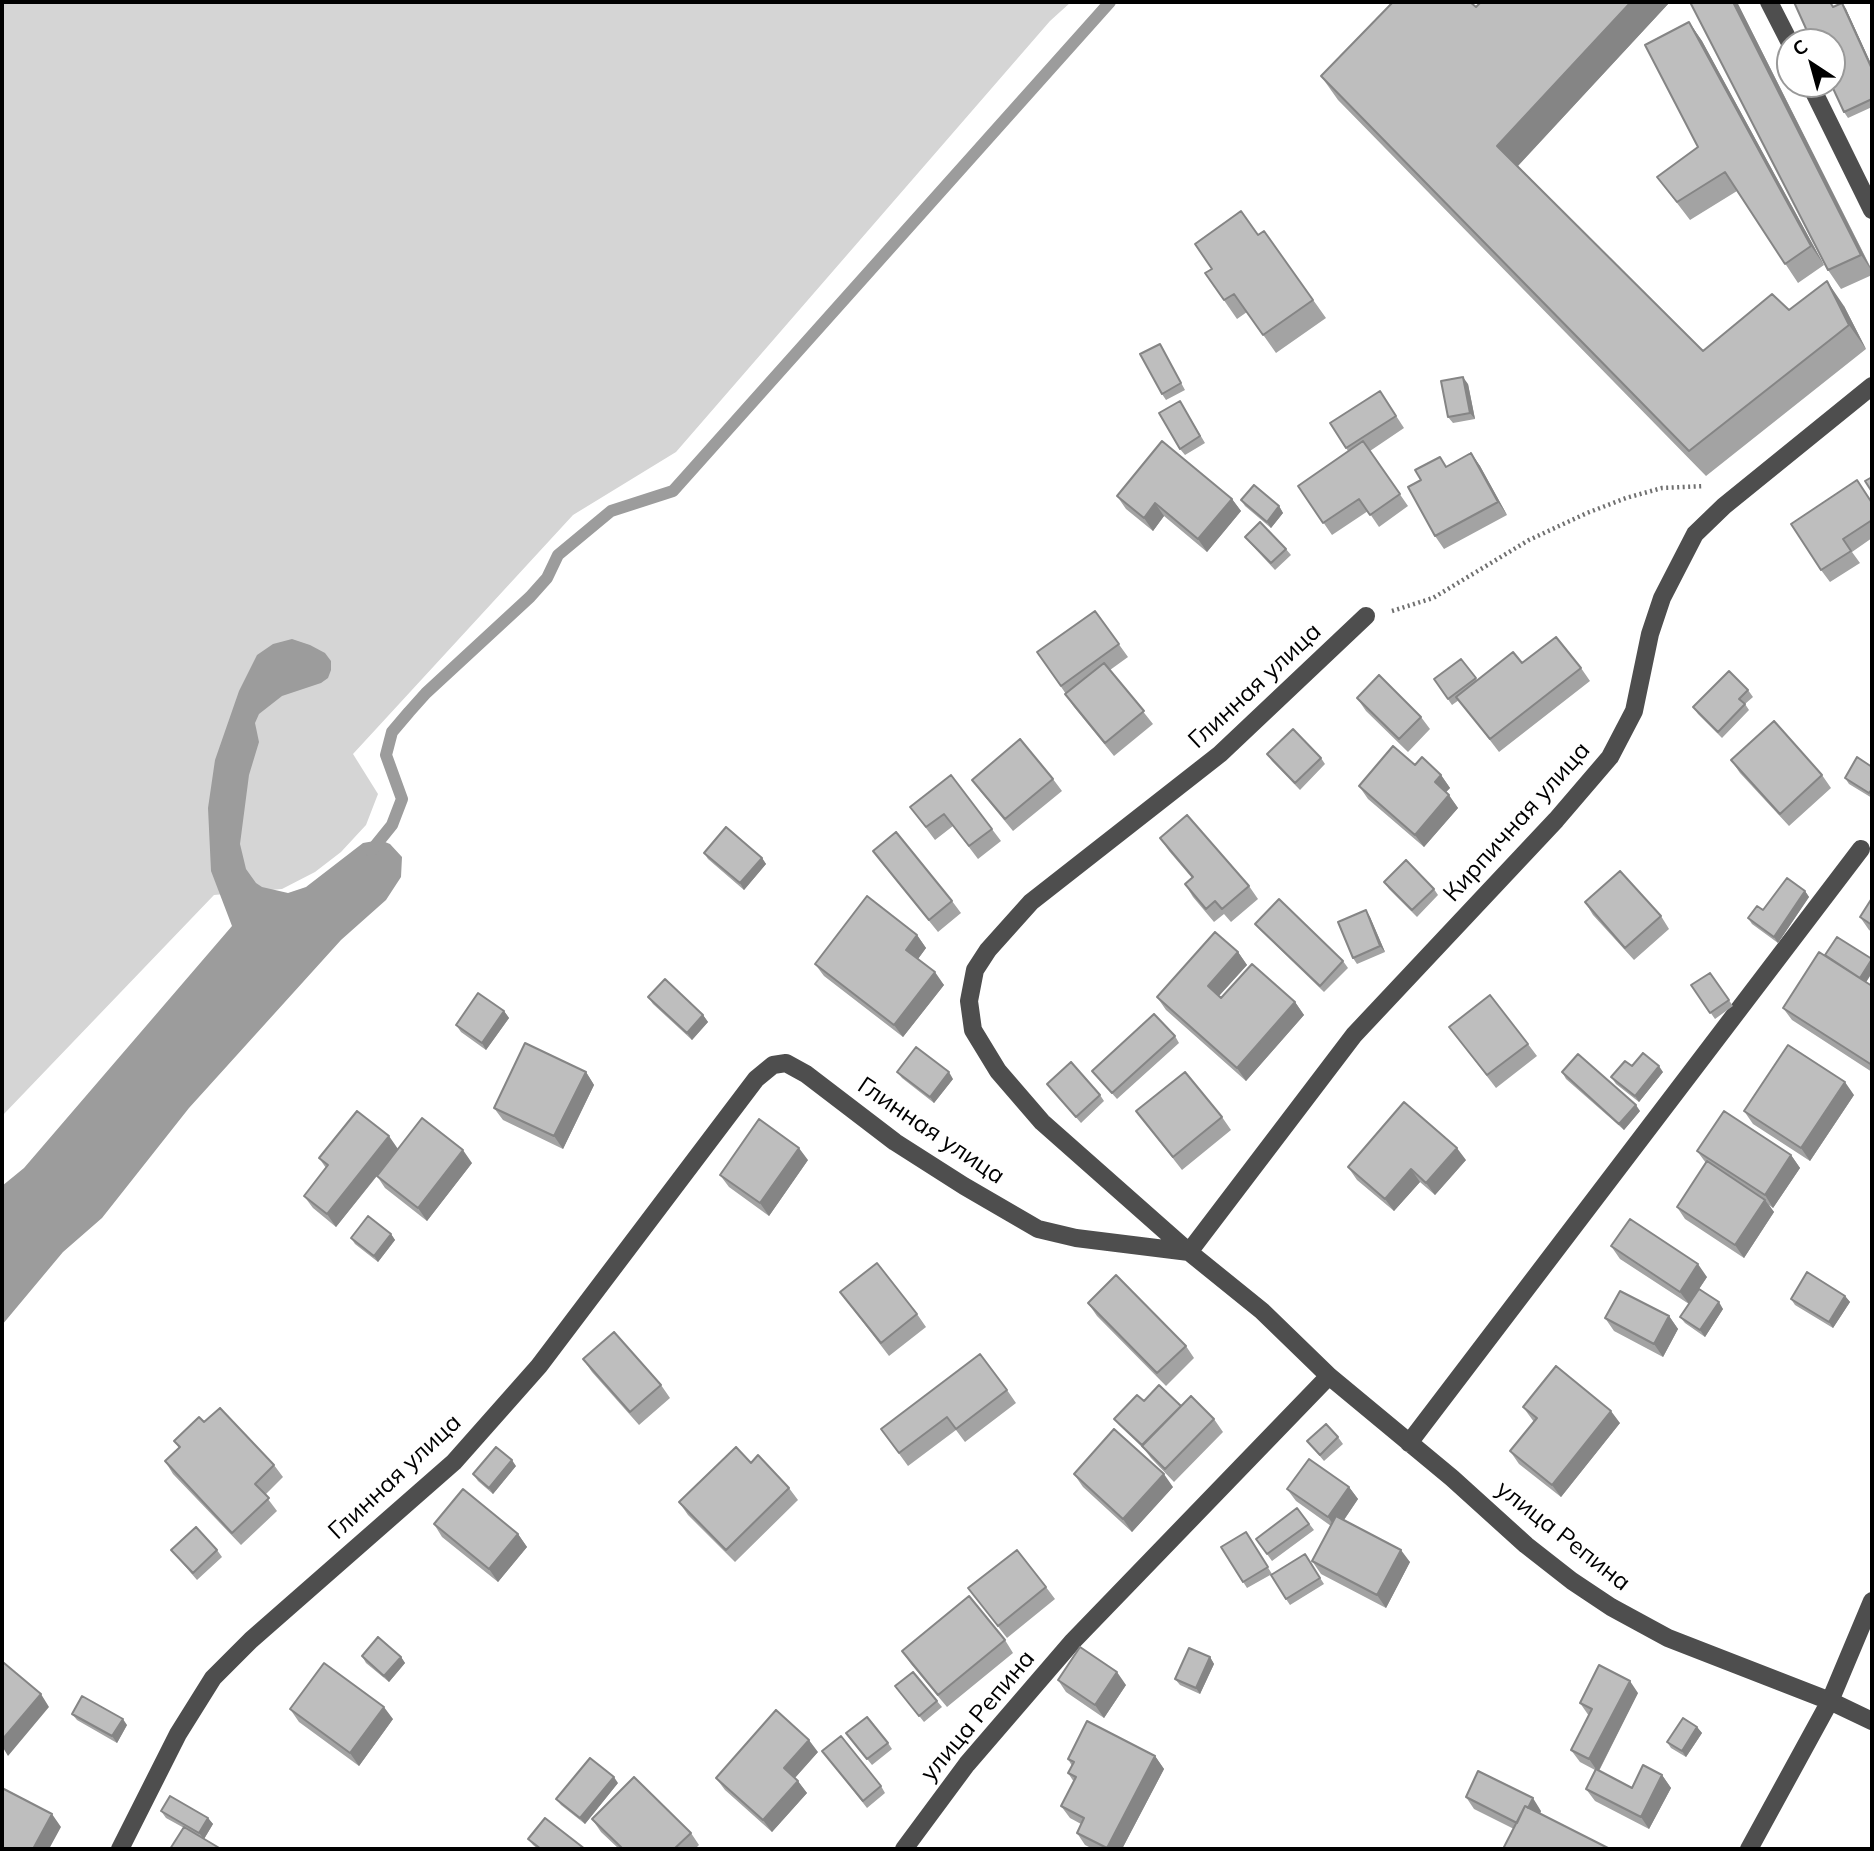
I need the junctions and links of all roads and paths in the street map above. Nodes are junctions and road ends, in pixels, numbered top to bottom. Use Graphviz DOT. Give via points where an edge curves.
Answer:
graph roads {
  1 [pos="1769,2"];
  2 [pos="1782,28"];
  3 [pos="1817,98"];
  4 [pos="1872,210"];
  5 [pos="1872,386"];
  6 [pos="1750,486"];
  7 [pos="1366,615"];
  8 [pos="1861,849"];
  9 [pos="1189,1252"];
  10 [pos="1329,1376"];
  11 [pos="1409,1443"];
  12 [pos="1872,1601"];
  13 [pos="1830,1701"];
  14 [pos="1872,1721"];
  15 [pos="120,1849"];
  16 [pos="904,1849"];
  17 [pos="1749,1849"];
  1 -- 2 [label="street"];
  3 -- 4 [label="street"];
  5 -- 6 [label="street, Кирпичная улица"];
  6 -- 7 [label="path" via="1662,488 1626,498 1529,540 1433,598"];
  6 -- 9 [label="street, Кирпичная улица" via="1695,534 1679,563 1650,634 1634,711 1610,757 1354,1035"];
  7 -- 9 [label="street, Глинная улица" via="1220,754 1031,902 975,970 969,1001 973,1030 998,1072 1042,1122"];
  8 -- 11 [label="street"];
  9 -- 10 [label="street, улица Репина" via="1262,1311"];
  9 -- 15 [label="street, Глинная улица" via="1038,1229 895,1142 806,1074 786,1063 773,1065 756,1079 539,1366 454,1462 213,1678 178,1734"];
  10 -- 11 [label="street, улица Репина"];
  10 -- 16 [label="street, улица Репина" via="1073,1641 967,1764"];
  11 -- 13 [label="street, улица Репина" via="1526,1545 1611,1607 1668,1638"];
  12 -- 13 [label="street"];
  13 -- 14 [label="street, улица Репина"];
  13 -- 17 [label="street"];
}
